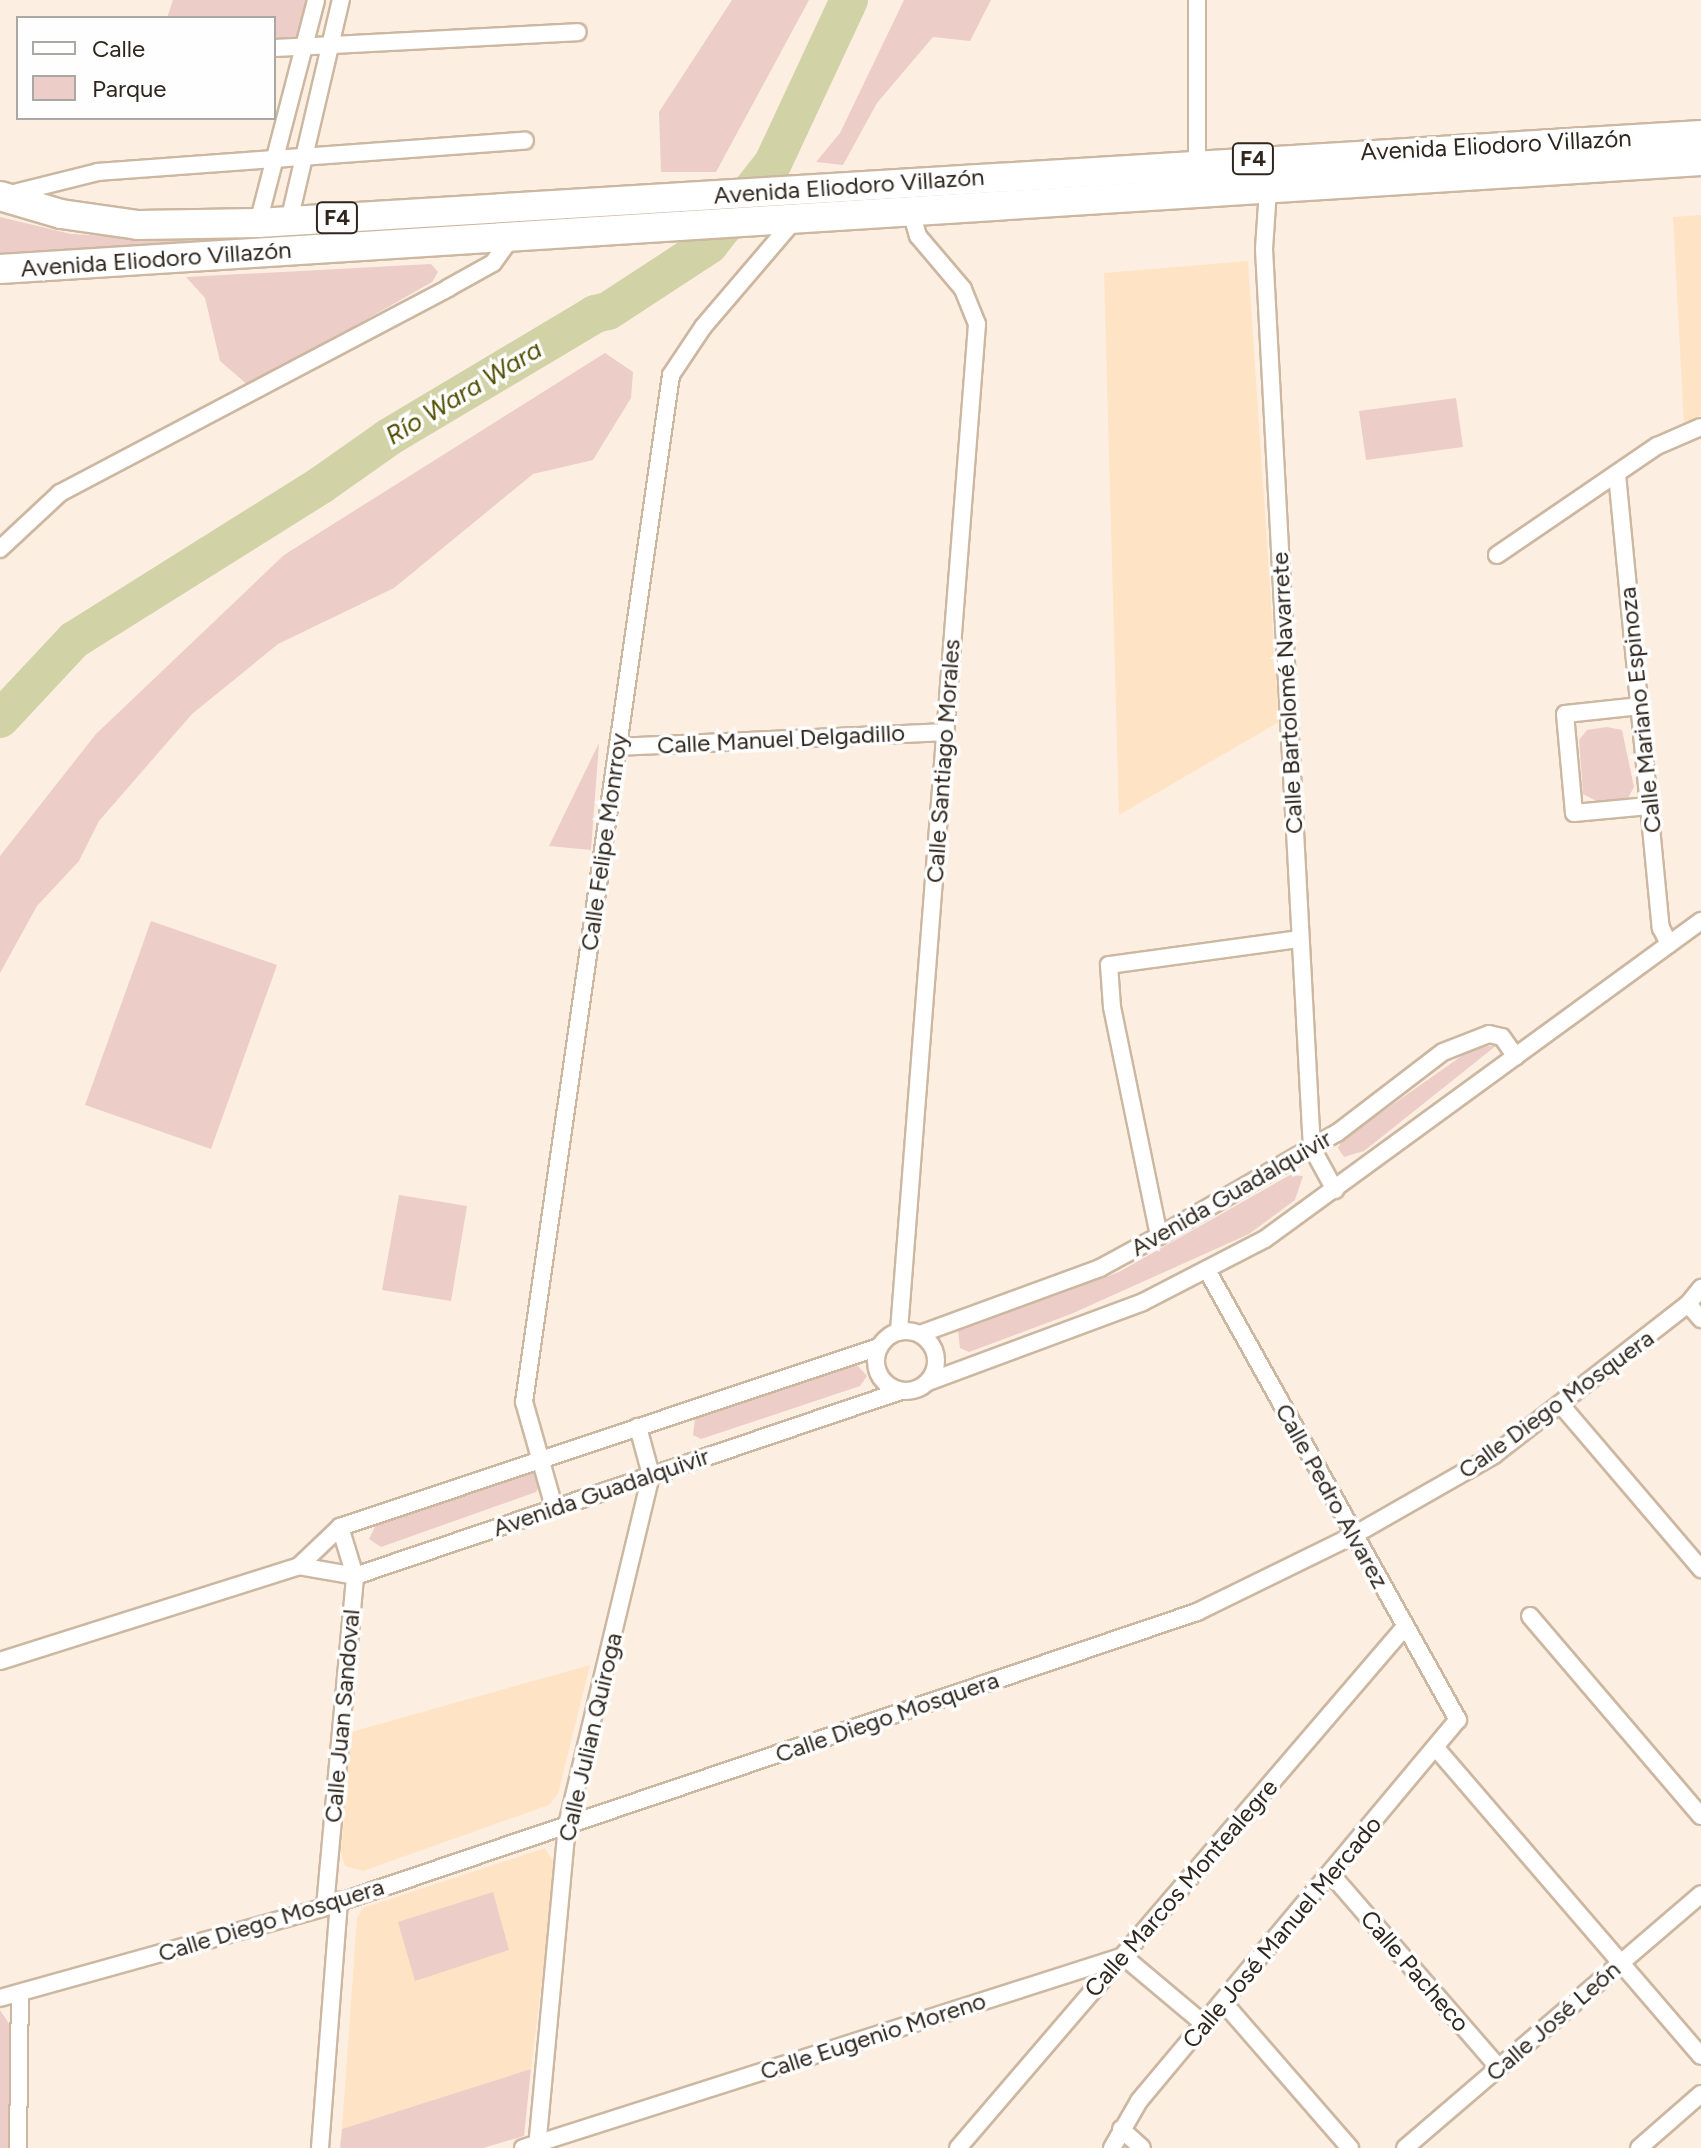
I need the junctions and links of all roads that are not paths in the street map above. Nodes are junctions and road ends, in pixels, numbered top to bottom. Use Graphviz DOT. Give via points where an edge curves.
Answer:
graph roads {
  1 [pos="316,0"];
  2 [pos="341,0"];
  3 [pos="1197,0"];
  4 [pos="578,32"];
  5 [pos="331,45"];
  6 [pos="304,47"];
  7 [pos="276,48"];
  8 [pos="1701,135"];
  9 [pos="525,141"];
  10 [pos="305,158"];
  11 [pos="274,159"];
  12 [pos="1701,161"];
  13 [pos="1197,162"];
  14 [pos="1268,190"];
  15 [pos="1,196"];
  16 [pos="911,212"];
  17 [pos="790,218"];
  18 [pos="289,221"];
  19 [pos="258,223"];
  20 [pos="512,237"];
  21 [pos="0,269"];
  22 [pos="1701,427"];
  23 [pos="1617,474"];
  24 [pos="0,549"];
  25 [pos="1497,555"];
  26 [pos="1640,706"];
  27 [pos="945,732"];
  28 [pos="618,747"];
  29 [pos="1649,806"];
  30 [pos="1701,921"];
  31 [pos="1299,939"];
  32 [pos="1669,944"];
  33 [pos="1516,1057"];
  34 [pos="1312,1148"];
  35 [pos="1335,1190"];
  36 [pos="1159,1236"];
  37 [pos="1208,1272"];
  38 [pos="1701,1288"];
  39 [pos="1688,1304"];
  40 [pos="1701,1319"];
  41 [pos="899,1331"];
  42 [pos="920,1334"];
  43 [pos="879,1347"];
  44 [pos="928,1382"];
  45 [pos="901,1391"];
  46 [pos="1561,1405"];
  47 [pos="638,1427"];
  48 [pos="538,1459"];
  49 [pos="651,1475"];
  50 [pos="554,1507"];
  51 [pos="340,1527"];
  52 [pos="1354,1535"];
  53 [pos="299,1566"];
  54 [pos="1701,1569"];
  55 [pos="355,1576"];
  56 [pos="1530,1616"];
  57 [pos="1404,1628"];
  58 [pos="0,1661"];
  59 [pos="1458,1720"];
  60 [pos="1436,1748"];
  61 [pos="1701,1816"];
  62 [pos="567,1825"];
  63 [pos="1331,1874"];
  64 [pos="1701,1894"];
  65 [pos="332,1904"];
  66 [pos="1123,1956"];
  67 [pos="1621,1963"];
  68 [pos="20,1993"];
  69 [pos="0,1998"];
  70 [pos="1224,2003"];
  71 [pos="1204,2024"];
  72 [pos="1701,2056"];
  73 [pos="1498,2067"];
  74 [pos="1701,2094"];
  75 [pos="1121,2129"];
  76 [pos="532,2146"];
  77 [pos="18,2148"];
  78 [pos="320,2148"];
  79 [pos="958,2148"];
  80 [pos="1112,2148"];
  81 [pos="1142,2148"];
  82 [pos="1350,2148"];
  83 [pos="1405,2148"];
  84 [pos="1639,2148"];
  1 -- 6 [label="street"];
  2 -- 5 [label="street"];
  3 -- 13 [label="street"];
  4 -- 5 [label="street"];
  5 -- 6 [label="street"];
  5 -- 10 [label="street"];
  6 -- 7 [label="street"];
  6 -- 11 [label="street"];
  8 -- 13 [label="highway, Avenida Eliodoro Villazón / F4"];
  9 -- 10 [label="street"];
  10 -- 11 [label="street"];
  10 -- 18 [label="street"];
  11 -- 15 [label="street" via="98,172"];
  11 -- 19 [label="street"];
  12 -- 14 [label="highway, Avenida Eliodoro Villazón / F4"];
  13 -- 18 [label="highway, Avenida Eliodoro Villazón / F4"];
  14 -- 16 [label="highway, Avenida Eliodoro Villazón / F4"];
  14 -- 31 [label="street, Calle Bartolomé Navarrete" via="1264,249"];
  15 -- 19 [label="highway, Avenida Eliodoro Villazón / F4" via="61,214 138,225"];
  16 -- 17 [label="highway, Avenida Eliodoro Villazón / F4"];
  16 -- 27 [label="street, Calle Santiago Morales" via="918,236 963,289 977,324"];
  17 -- 20 [label="highway, Avenida Eliodoro Villazón / F4"];
  17 -- 28 [label="street, Calle Felipe Monrroy" via="671,375"];
  18 -- 19 [label="highway, Avenida Eliodoro Villazón / F4"];
  20 -- 21 [label="highway, Avenida Eliodoro Villazón / F4"];
  20 -- 24 [label="street" via="493,263 60,493"];
  22 -- 23 [label="street" via="1657,446"];
  23 -- 25 [label="street"];
  23 -- 26 [label="street, Calle Mariano Espinoza"];
  26 -- 29 [label="street, Calle Mariano Espinoza"];
  26 -- 29 [label="street" via="1565,714 1574,813"];
  27 -- 28 [label="street, Calle Manuel Delgadillo"];
  27 -- 41 [label="street, Calle Santiago Morales"];
  28 -- 48 [label="street, Calle Felipe Monrroy" via="524,1402"];
  29 -- 32 [label="street, Calle Mariano Espinoza" via="1661,928"];
  30 -- 32 [label="street, Avenida Guadalquivir"];
  31 -- 34 [label="street, Calle Bartolomé Navarrete"];
  31 -- 36 [label="street" via="1109,965 1112,1007"];
  32 -- 33 [label="street, Avenida Guadalquivir"];
  33 -- 34 [label="street, Avenida Guadalquivir" via="1502,1037 1489,1034 1443,1052"];
  33 -- 35 [label="street, Avenida Guadalquivir"];
  34 -- 35 [label="street, Calle Bartolomé Navarrete"];
  34 -- 36 [label="street, Avenida Guadalquivir"];
  35 -- 37 [label="street, Avenida Guadalquivir"];
  36 -- 42 [label="street, Avenida Guadalquivir" via="1100,1268"];
  37 -- 44 [label="street, Avenida Guadalquivir" via="1143,1302"];
  37 -- 52 [label="street, Calle Pedro Alvarez"];
  38 -- 39 [label="street, Calle Diego Mosquera"];
  39 -- 40 [label="street"];
  39 -- 46 [label="street, Calle Diego Mosquera"];
  41 -- 42 [label="street"];
  41 -- 43 [label="street"];
  42 -- 44 [label="street" via="936,1356"];
  43 -- 45 [label="street" via="879,1374"];
  43 -- 47 [label="street, Avenida Guadalquivir"];
  44 -- 45 [label="street"];
  45 -- 49 [label="street, Avenida Guadalquivir"];
  46 -- 52 [label="street, Calle Diego Mosquera" via="1494,1455"];
  46 -- 54 [label="street"];
  47 -- 48 [label="street, Avenida Guadalquivir"];
  47 -- 49 [label="street, Calle Julian Quiroga"];
  48 -- 50 [label="street, Calle Felipe Monrroy"];
  48 -- 51 [label="street, Avenida Guadalquivir"];
  49 -- 50 [label="street, Avenida Guadalquivir"];
  49 -- 62 [label="street, Calle Julian Quiroga"];
  50 -- 55 [label="street, Avenida Guadalquivir"];
  51 -- 53 [label="street, Avenida Guadalquivir"];
  51 -- 55 [label="street, Calle Juan Sandoval"];
  52 -- 57 [label="street, Calle Pedro Alvarez"];
  52 -- 62 [label="street, Calle Diego Mosquera" via="1197,1612"];
  53 -- 55 [label="street, Avenida Guadalquivir"];
  53 -- 58 [label="street, Avenida Guadalquivir"];
  55 -- 65 [label="street, Calle Juan Sandoval"];
  56 -- 61 [label="street"];
  57 -- 59 [label="street, Calle Pedro Alvarez"];
  57 -- 66 [label="street, Calle Marcos Montealegre"];
  59 -- 60 [label="street, Calle José Manuel Mercado"];
  60 -- 63 [label="street, Calle José Manuel Mercado"];
  60 -- 67 [label="street"];
  62 -- 65 [label="street, Calle Diego Mosquera"];
  62 -- 76 [label="street, Calle Julian Quiroga"];
  63 -- 70 [label="street, Calle José Manuel Mercado"];
  63 -- 73 [label="street, Calle Pacheco"];
  64 -- 67 [label="street, Calle José León"];
  65 -- 68 [label="street, Calle Diego Mosquera"];
  65 -- 78 [label="street, Calle Juan Sandoval"];
  66 -- 71 [label="street"];
  66 -- 76 [label="street, Calle Eugenio Moreno"];
  66 -- 79 [label="street, Calle Marcos Montealegre"];
  67 -- 72 [label="street"];
  67 -- 73 [label="street, Calle José León"];
  68 -- 69 [label="street, Calle Diego Mosquera"];
  68 -- 77 [label="street"];
  70 -- 71 [label="street, Calle José Manuel Mercado"];
  70 -- 82 [label="street"];
  71 -- 75 [label="street, Calle José Manuel Mercado"];
  73 -- 83 [label="street, Calle José León"];
  74 -- 84 [label="street"];
  75 -- 80 [label="street, Calle José Manuel Mercado"];
  75 -- 81 [label="street"];
}
